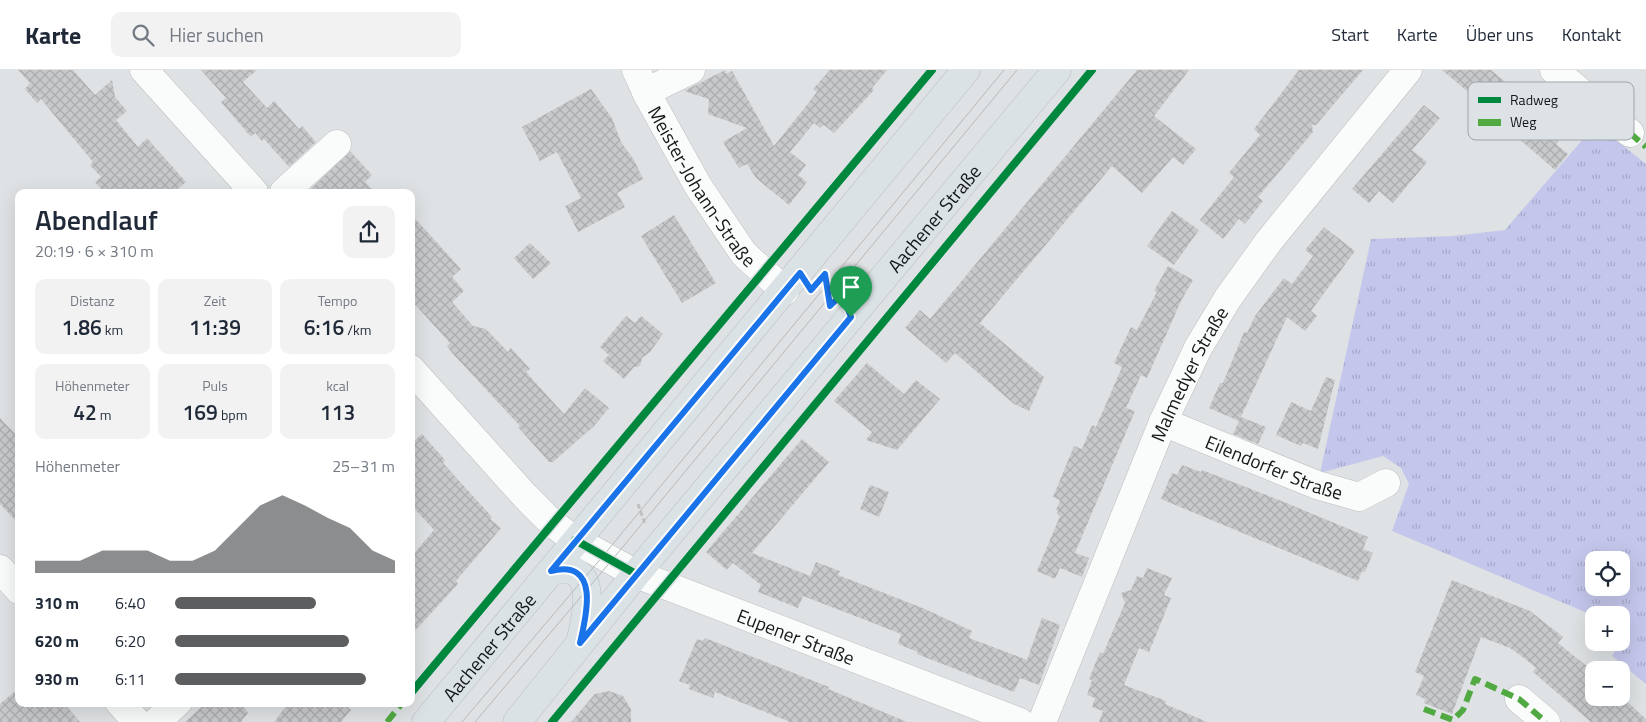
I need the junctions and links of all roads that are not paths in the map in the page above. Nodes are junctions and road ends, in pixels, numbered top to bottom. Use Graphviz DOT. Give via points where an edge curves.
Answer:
graph roads {
  1 [pos="144,70"];
  2 [pos="691,70"];
  3 [pos="966,70"];
  4 [pos="1057,70"];
  5 [pos="1408,70"];
  6 [pos="1554,70"];
  7 [pos="641,81"];
  8 [pos="1568,82"];
  9 [pos="337,144"];
  10 [pos="251,189"];
  11 [pos="287,189"];
  12 [pos="792,282"];
  13 [pos="415,373"];
  14 [pos="1162,422"];
  15 [pos="1386,483"];
  16 [pos="575,540"];
  17 [pos="0,569"];
  18 [pos="551,571"];
  19 [pos="636,574"];
  20 [pos="15,586"];
  21 [pos="580,643"];
  22 [pos="1519,698"];
  23 [pos="124,707"];
  24 [pos="172,707"];
  25 [pos="137,722"];
  26 [pos="156,722"];
  27 [pos="426,722"];
  28 [pos="517,722"];
  29 [pos="1020,722"];
  30 [pos="1042,722"];
  31 [pos="1546,722"];
  1 -- 10 [label="street"];
  2 -- 7 [label="street"];
  3 -- 12 [label="main road, Aachener Straße"];
  4 -- 19 [label="main road, Aachener Straße"];
  5 -- 14 [label="street, Malmedyer Straße" via="1228,298 1198,348"];
  6 -- 8 [label="street"];
  7 -- 12 [label="street, Meister-Johann-Straße" via="698,186 744,254"];
  9 -- 11 [label="street"];
  12 -- 16 [label="main road, Aachener Straße"];
  13 -- 16 [label="street, Eupener Straße" via="525,496 553,524"];
  14 -- 15 [label="street, Eilendorfer Straße" via="1316,486 1359,497"];
  14 -- 30 [label="street, Malmedyer Straße"];
  16 -- 18 [label="main road, Aachener Straße"];
  16 -- 19 [label="street, Eupener Straße"];
  17 -- 20 [label="street"];
  18 -- 21 [label="main road, Aachener Straße" via="573,569 583,579 588,610"];
  18 -- 27 [label="main road, Aachener Straße"];
  19 -- 21 [label="main road, Aachener Straße"];
  19 -- 29 [label="street, Eupener Straße"];
  21 -- 28 [label="main road, Aachener Straße"];
  22 -- 31 [label="street"];
  23 -- 25 [label="street"];
  24 -- 26 [label="street"];
}
